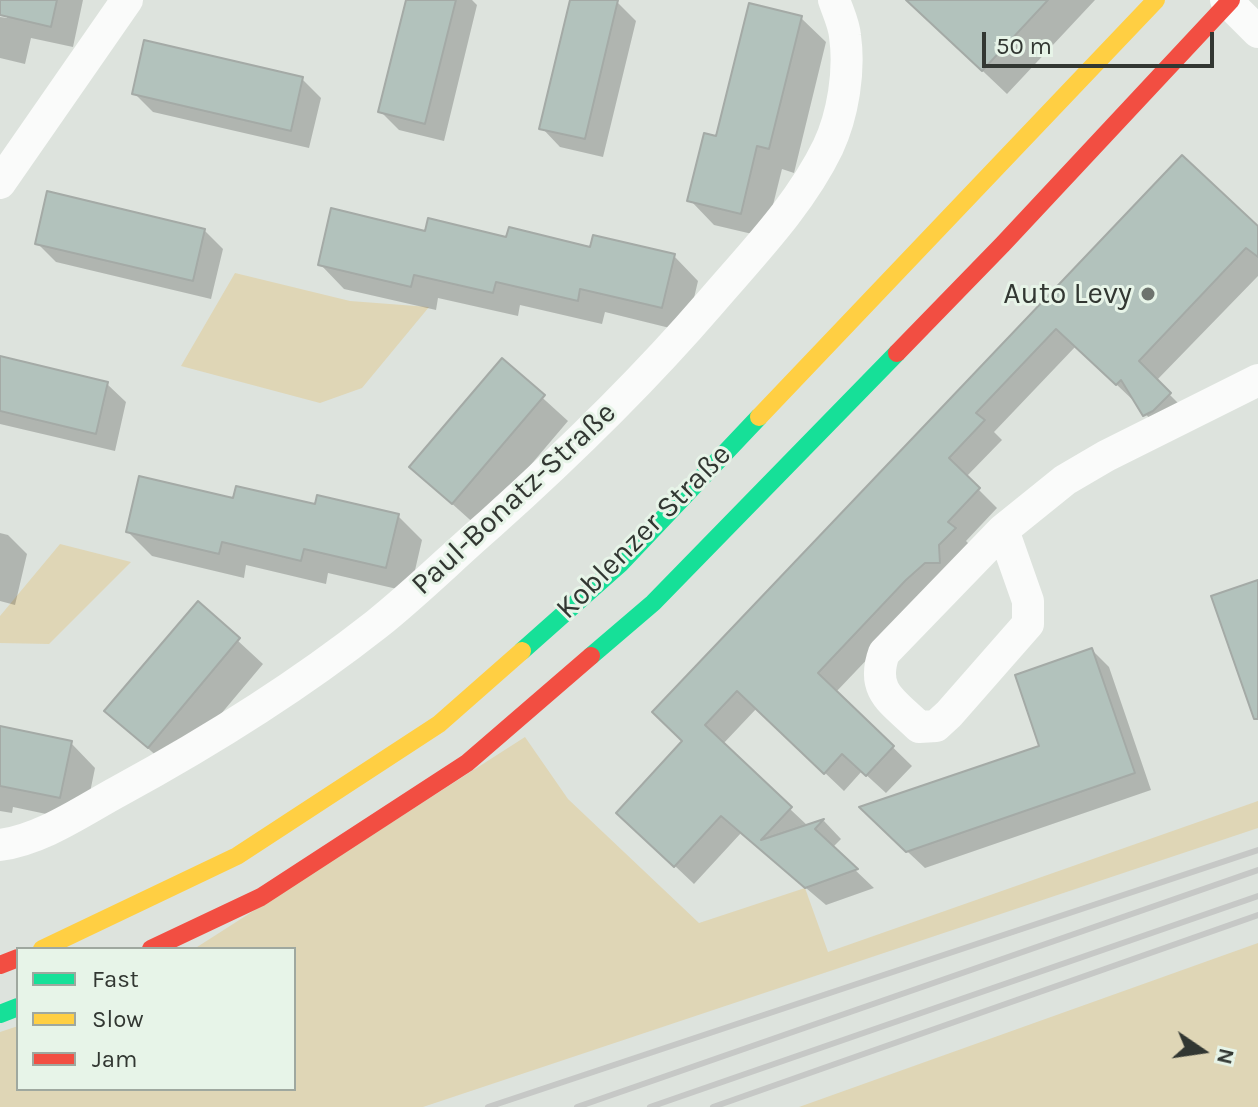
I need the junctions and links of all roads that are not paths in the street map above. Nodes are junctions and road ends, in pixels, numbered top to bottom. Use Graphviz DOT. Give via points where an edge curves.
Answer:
graph roads {
  1 [pos="127,0"];
  2 [pos="834,0"];
  3 [pos="1156,0"];
  4 [pos="1228,1"];
  5 [pos="1258,32"];
  6 [pos="0,183"];
  7 [pos="1258,380"];
  8 [pos="1003,530"];
  9 [pos="0,845"];
  10 [pos="46,947"];
  11 [pos="155,947"];
  1 -- 6 [label="street"];
  2 -- 9 [label="street, Paul-Bonatz-Straße" via="845,35 841,108 829,144 779,223 660,361 555,466 378,623 185,755 42,833"];
  3 -- 10 [label="main road, Koblenzer Straße" via="620,564 439,724 237,856"];
  4 -- 5 [label="street"];
  4 -- 11 [label="main road, Koblenzer Straße" via="1003,244 653,603 467,763 261,897"];
  7 -- 8 [label="street" via="1065,480"];
  8 -- 8 [label="street" via="884,653 878,669 881,689 919,727 936,726 949,714 1028,624 1028,601"];
}
